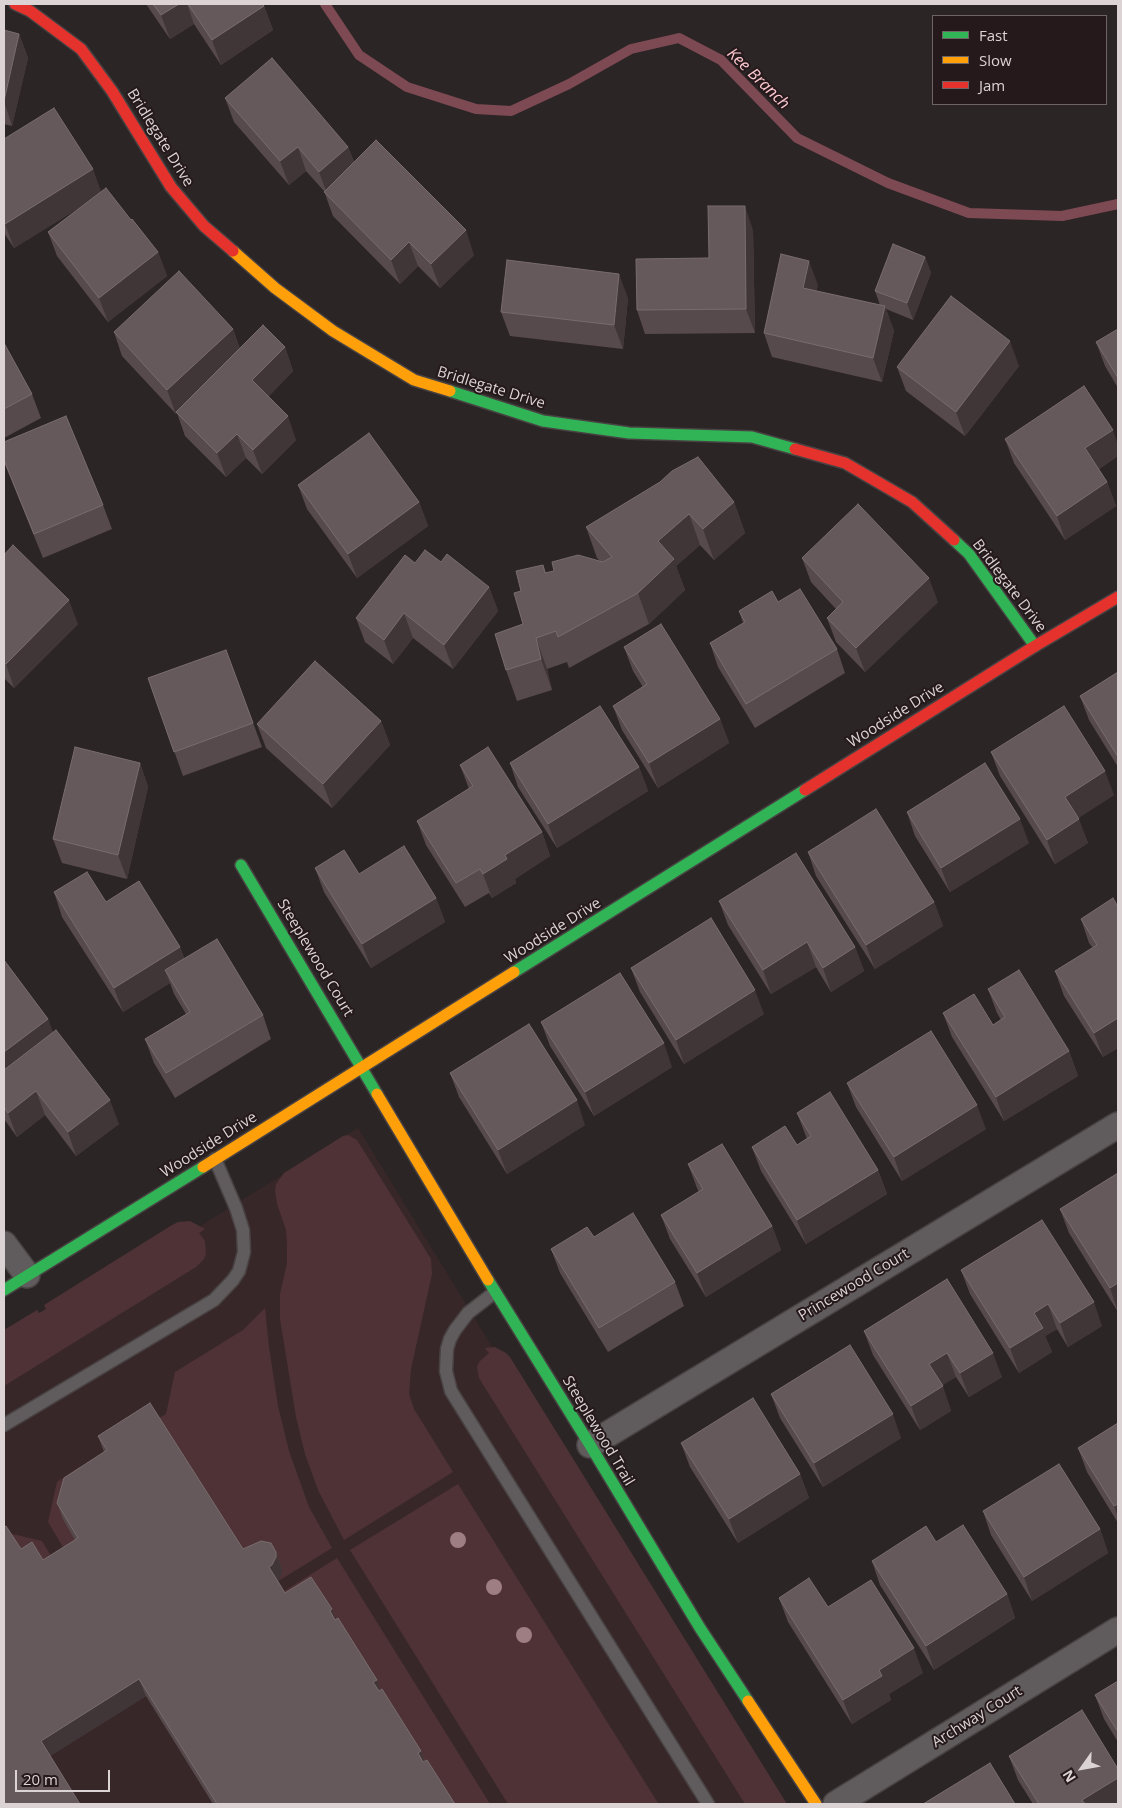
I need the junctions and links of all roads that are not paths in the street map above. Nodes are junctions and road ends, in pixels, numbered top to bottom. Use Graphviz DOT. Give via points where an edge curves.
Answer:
graph roads {
  1 [pos="14,4"];
  2 [pos="1118,597"];
  3 [pos="1035,646"];
  4 [pos="241,865"];
  5 [pos="363,1067"];
  6 [pos="1118,1124"];
  7 [pos="215,1159"];
  8 [pos="4,1244"];
  9 [pos="27,1275"];
  10 [pos="4,1290"];
  11 [pos="495,1292"];
  12 [pos="4,1425"];
  13 [pos="590,1444"];
  14 [pos="1118,1630"];
  15 [pos="708,1804"];
  16 [pos="816,1804"];
  17 [pos="836,1804"];
  1 -- 3 [label="street, Bridlegate Drive" via="30,11 81,50 112,91 171,187 204,226 275,288 333,331 414,380 543,421 629,434 752,437 845,463 912,502 968,554"];
  2 -- 3 [label="street, Woodside Drive"];
  3 -- 5 [label="street, Woodside Drive"];
  4 -- 5 [label="street, Steeplewood Court"];
  5 -- 7 [label="street, Woodside Drive"];
  5 -- 11 [label="street, Steeplewood Trail"];
  6 -- 13 [label="street, Princewood Court"];
  7 -- 9 [label="street, Woodside Drive"];
  7 -- 12 [label="lane" via="243,1230 244,1252 233,1280 214,1300"];
  8 -- 9 [label="street"];
  9 -- 10 [label="street, Woodside Drive"];
  11 -- 13 [label="street, Steeplewood Trail"];
  11 -- 15 [label="lane" via="468,1312 450,1338 446,1370 451,1391"];
  13 -- 16 [label="street, Steeplewood Trail" via="700,1628"];
  14 -- 17 [label="street, Archway Court"];
}
